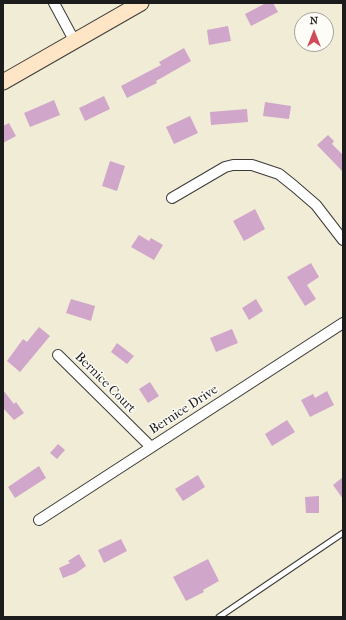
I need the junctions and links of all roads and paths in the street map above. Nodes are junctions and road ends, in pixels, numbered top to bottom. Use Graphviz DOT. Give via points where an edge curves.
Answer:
graph roads {
  1 [pos="54,3"];
  2 [pos="141,3"];
  3 [pos="75,42"];
  4 [pos="3,82"];
  5 [pos="172,198"];
  6 [pos="343,240"];
  7 [pos="343,323"];
  8 [pos="58,355"];
  9 [pos="151,447"];
  10 [pos="39,520"];
  11 [pos="343,533"];
  12 [pos="219,617"];
  1 -- 3 [label="street"];
  2 -- 3 [label="street"];
  3 -- 4 [label="street"];
  5 -- 6 [label="street" via="225,167 252,165 279,174 294,186 316,205"];
  7 -- 9 [label="street, Bernice Drive"];
  8 -- 9 [label="street, Bernice Court"];
  9 -- 10 [label="street, Bernice Drive"];
  11 -- 12 [label="lane"];
}
